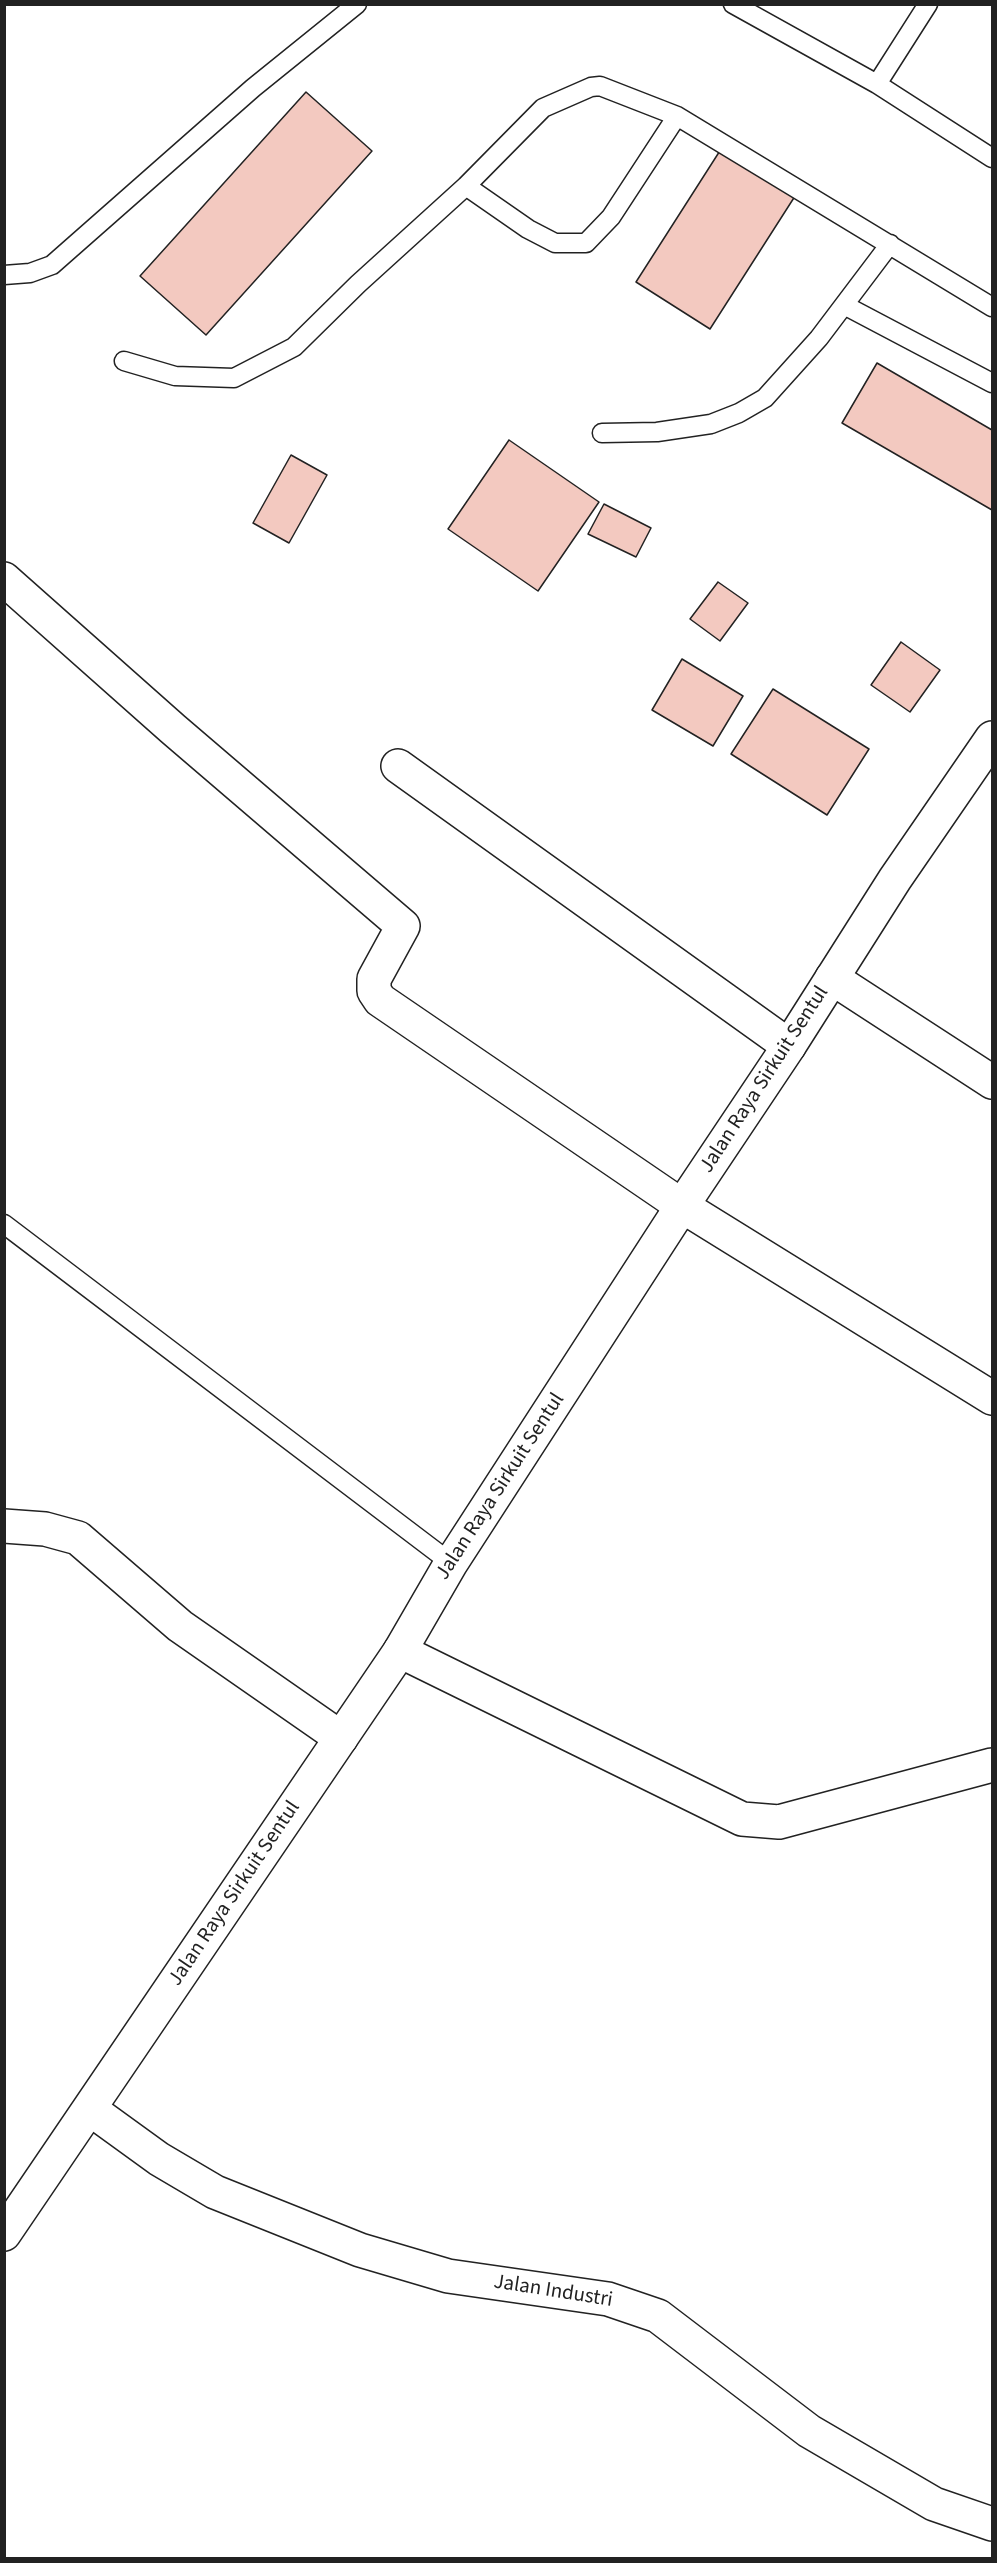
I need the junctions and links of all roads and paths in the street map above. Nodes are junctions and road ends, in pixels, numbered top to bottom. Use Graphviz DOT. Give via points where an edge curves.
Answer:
graph roads {
  1 [pos="357,4"];
  2 [pos="733,4"];
  3 [pos="928,4"];
  4 [pos="877,84"];
  5 [pos="677,116"];
  6 [pos="993,158"];
  7 [pos="466,186"];
  8 [pos="891,244"];
  9 [pos="4,275"];
  10 [pos="844,305"];
  11 [pos="993,307"];
  12 [pos="124,361"];
  13 [pos="993,382"];
  14 [pos="602,433"];
  15 [pos="4,579"];
  16 [pos="993,738"];
  17 [pos="398,766"];
  18 [pos="832,978"];
  19 [pos="789,1046"];
  20 [pos="993,1083"];
  21 [pos="682,1206"];
  22 [pos="4,1224"];
  23 [pos="993,1398"];
  24 [pos="4,1526"];
  25 [pos="451,1563"];
  26 [pos="400,1651"];
  27 [pos="341,1738"];
  28 [pos="993,1765"];
  29 [pos="90,2109"];
  30 [pos="6,2229"];
  31 [pos="993,2524"];
  1 -- 9 [label="lane" via="253,88 52,265 30,273"];
  2 -- 4 [label="lane"];
  3 -- 4 [label="lane"];
  4 -- 6 [label="lane"];
  5 -- 7 [label="lane" via="617,91 591,87 543,108"];
  5 -- 7 [label="lane" via="611,218 586,243 555,243"];
  5 -- 8 [label="lane"];
  7 -- 12 [label="lane" via="294,347 254,368 234,378 175,376"];
  8 -- 10 [label="lane"];
  8 -- 11 [label="lane"];
  10 -- 13 [label="lane"];
  10 -- 14 [label="lane" via="765,398 739,413 711,424 657,432"];
  15 -- 21 [label="street" via="403,926 374,979 374,991 381,1000"];
  16 -- 18 [label="street, Jalan Raya Sirkuit Sentul"];
  17 -- 19 [label="street"];
  18 -- 19 [label="street, Jalan Raya Sirkuit Sentul"];
  18 -- 20 [label="street"];
  19 -- 21 [label="street, Jalan Raya Sirkuit Sentul"];
  21 -- 23 [label="street"];
  21 -- 25 [label="street, Jalan Raya Sirkuit Sentul"];
  22 -- 25 [label="lane"];
  24 -- 27 [label="street" via="45,1529 78,1538 180,1626"];
  25 -- 26 [label="street, Jalan Raya Sirkuit Sentul"];
  26 -- 27 [label="street, Jalan Raya Sirkuit Sentul"];
  26 -- 28 [label="street" via="742,1819 779,1822"];
  27 -- 29 [label="street, Jalan Raya Sirkuit Sentul"];
  29 -- 30 [label="street, Jalan Raya Sirkuit Sentul"];
  29 -- 31 [label="street, Jalan Industri" via="159,2159 215,2192 360,2250 448,2276 608,2299 658,2316 809,2431 934,2504"];
}
